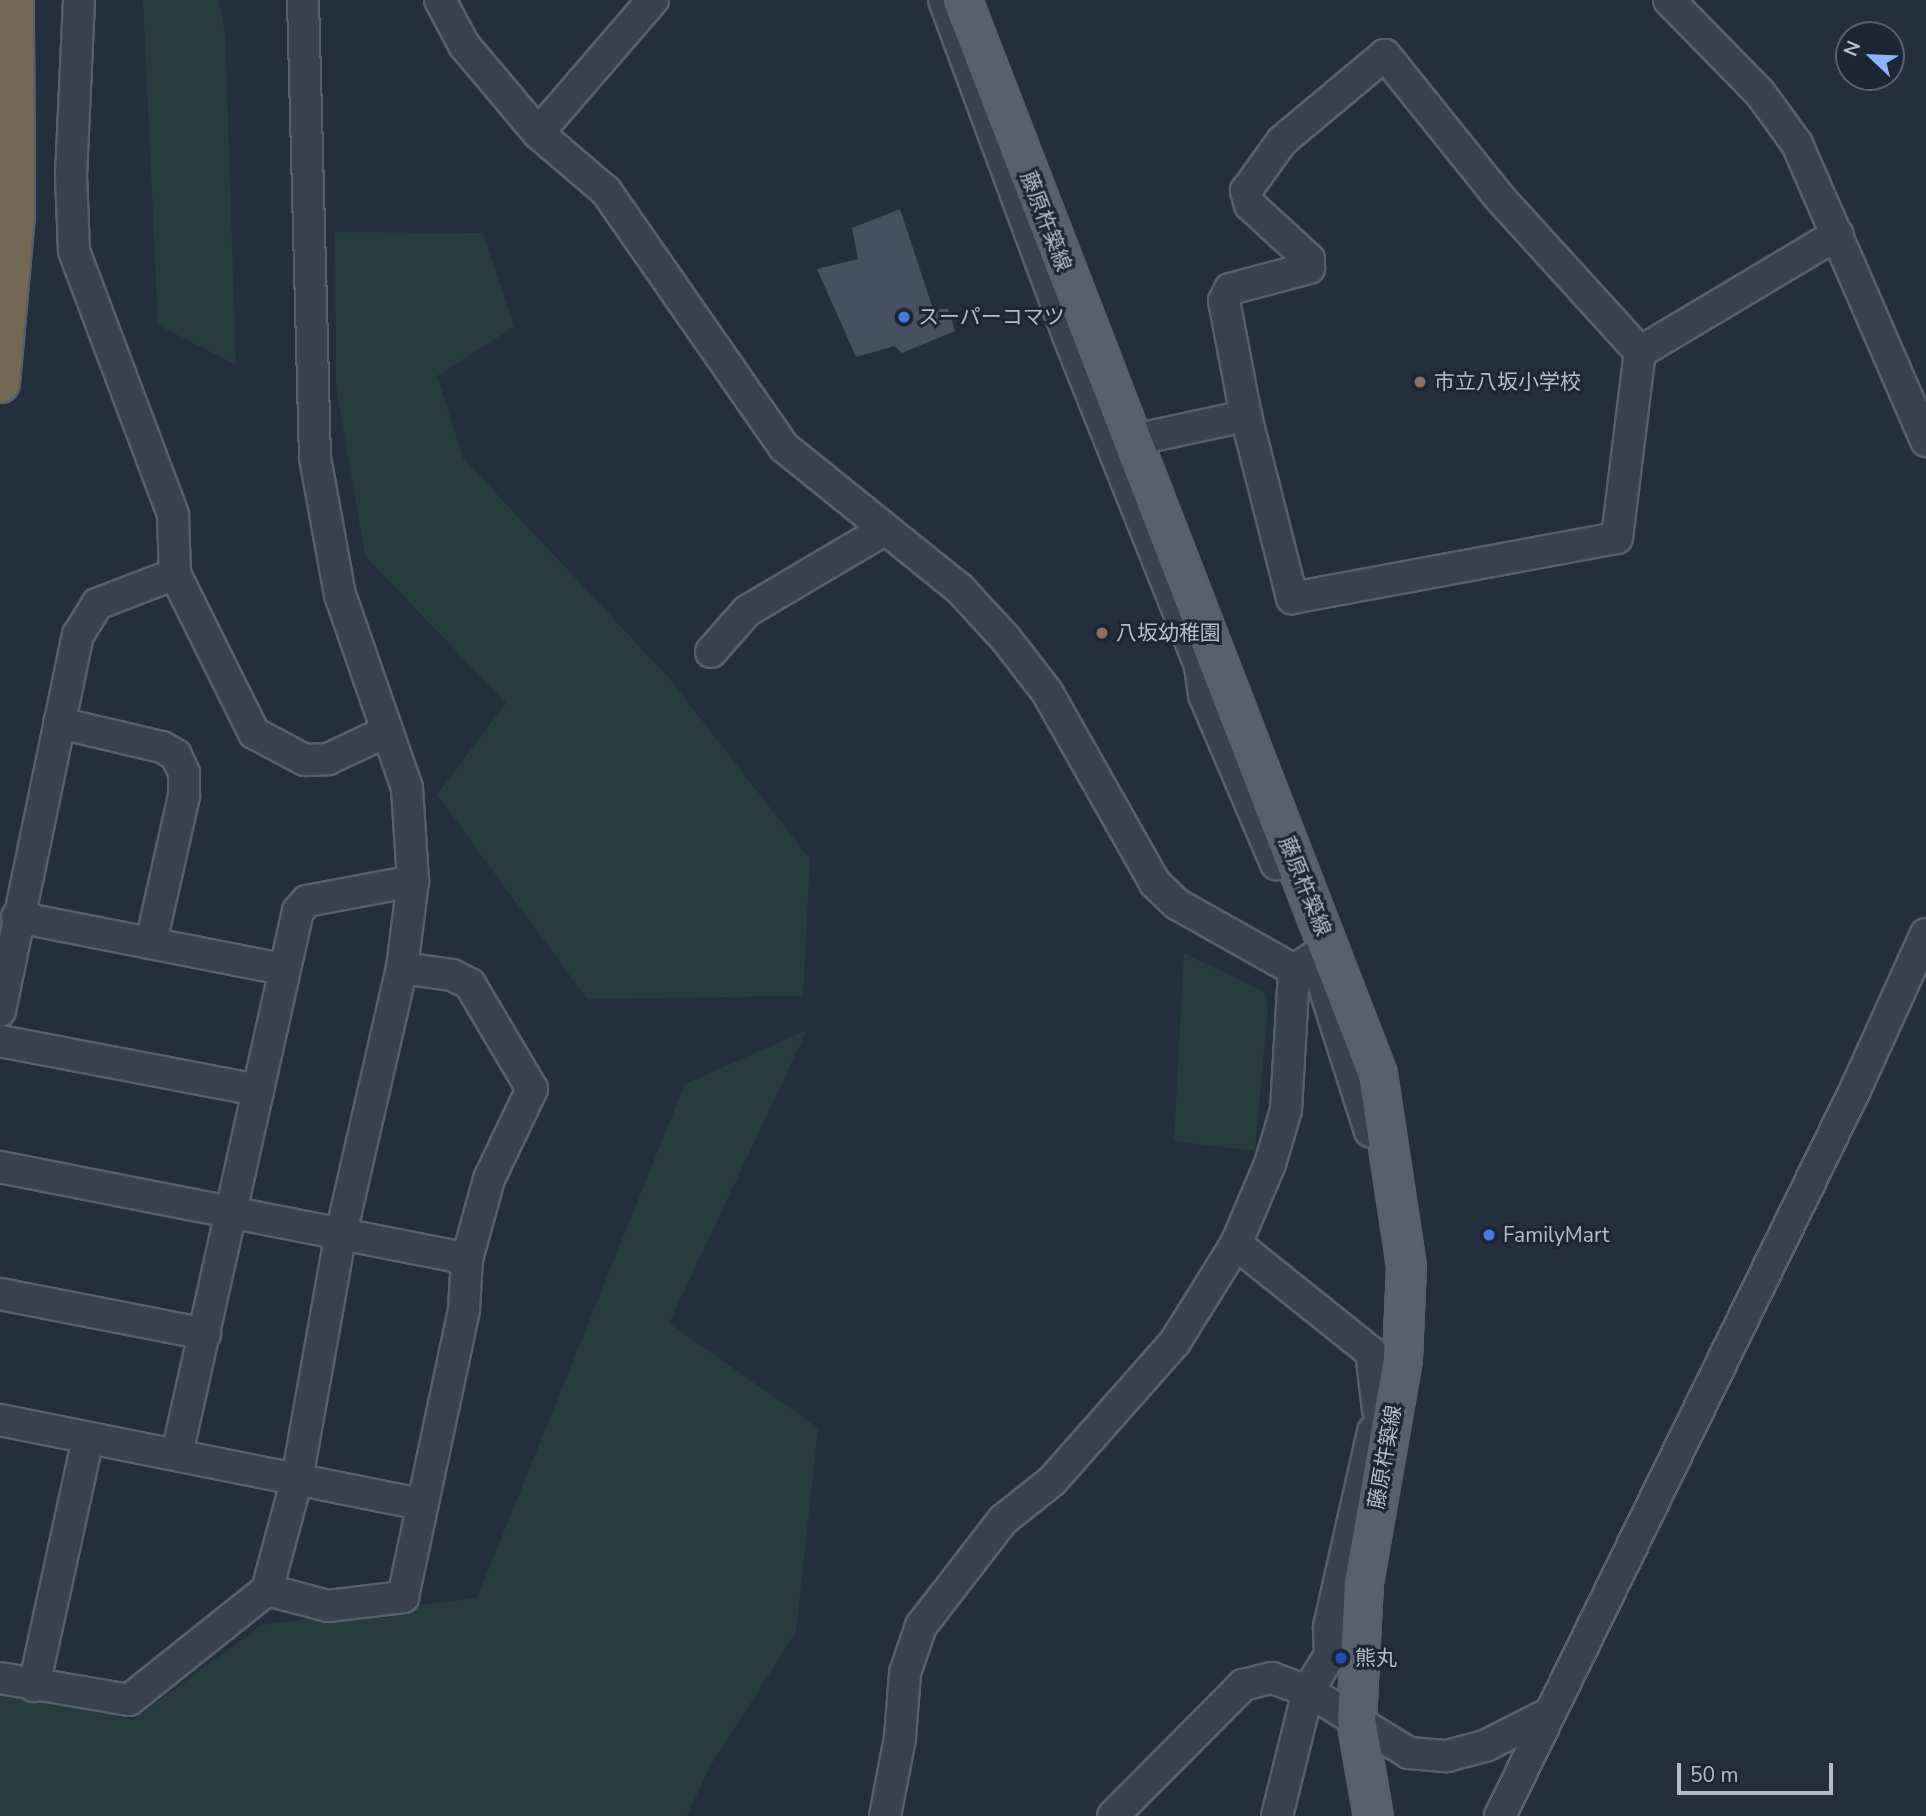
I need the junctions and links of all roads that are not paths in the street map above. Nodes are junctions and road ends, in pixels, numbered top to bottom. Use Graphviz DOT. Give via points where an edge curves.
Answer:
graph roads {
  1 [pos="14,0"];
  2 [pos="79,0"];
  3 [pos="303,0"];
  4 [pos="440,0"];
  5 [pos="653,0"];
  6 [pos="944,0"];
  7 [pos="962,0"];
  8 [pos="1669,0"];
  9 [pos="538,133"];
  10 [pos="1838,234"];
  11 [pos="1640,352"];
  12 [pos="0,383"];
  13 [pos="1246,416"];
  14 [pos="1129,441"];
  15 [pos="1926,442"];
  16 [pos="884,530"];
  17 [pos="175,573"];
  18 [pos="711,652"];
  19 [pos="59,723"];
  20 [pos="386,732"];
  21 [pos="413,881"];
  22 [pos="17,917"];
  23 [pos="1926,934"];
  24 [pos="151,943"];
  25 [pos="1313,958"];
  26 [pos="402,968"];
  27 [pos="282,969"];
  28 [pos="0,1011"];
  29 [pos="0,1041"];
  30 [pos="258,1090"];
  31 [pos="0,1167"];
  32 [pos="233,1213"];
  33 [pos="340,1238"];
  34 [pos="1236,1244"];
  35 [pos="467,1259"];
  36 [pos="0,1294"];
  37 [pos="205,1334"];
  38 [pos="1378,1410"];
  39 [pos="0,1420"];
  40 [pos="88,1439"];
  41 [pos="177,1454"];
  42 [pos="297,1479"];
  43 [pos="419,1504"];
  44 [pos="267,1590"];
  45 [pos="0,1678"];
  46 [pos="34,1686"];
  47 [pos="1308,1691"];
  48 [pos="1548,1714"];
  49 [pos="1351,1718"];
  50 [pos="885,1816"];
  51 [pos="1113,1816"];
  52 [pos="1277,1816"];
  53 [pos="1359,1816"];
  54 [pos="1373,1816"];
  55 [pos="1500,1816"];
  1 -- 12 [label="highway" via="15,202"];
  2 -- 17 [label="street" via="71,174 74,251 173,516"];
  3 -- 20 [label="street" via="315,457 340,595"];
  4 -- 9 [label="street" via="464,45"];
  5 -- 9 [label="street"];
  6 -- 25 [label="street" via="1069,338 1200,666 1204,695"];
  7 -- 14 [label="main road, 藤原杵築線"];
  8 -- 10 [label="street" via="1760,93 1782,124"];
  9 -- 16 [label="street" via="606,191 784,447"];
  10 -- 11 [label="street"];
  10 -- 15 [label="street"];
  11 -- 13 [label="street" via="1617,538 1292,598"];
  11 -- 13 [label="street" via="1499,197 1384,55 1282,141 1246,191 1250,205 1309,259 1308,268 1230,289 1224,301"];
  13 -- 14 [label="street"];
  14 -- 25 [label="main road, 藤原杵築線"];
  16 -- 18 [label="street" via="747,611"];
  16 -- 25 [label="street" via="959,588 1039,681 1155,883 1177,904"];
  17 -- 19 [label="street" via="97,604 78,635"];
  17 -- 20 [label="street" via="254,733 304,760 328,759"];
  19 -- 22 [label="street"];
  19 -- 24 [label="street" via="162,747 176,755 184,773 184,796"];
  20 -- 21 [label="street" via="407,788"];
  21 -- 26 [label="street"];
  21 -- 27 [label="street" via="307,901 298,911"];
  22 -- 24 [label="street"];
  22 -- 28 [label="street"];
  23 -- 48 [label="street" via="1856,1088"];
  24 -- 27 [label="street"];
  25 -- 34 [label="street" via="1286,1110 1270,1164"];
  25 -- 38 [label="street" via="1362,1095 1384,1202 1396,1300 1393,1366"];
  25 -- 49 [label="main road, 藤原杵築線" via="1377,1074 1406,1266 1402,1359 1363,1582"];
  26 -- 33 [label="street"];
  26 -- 35 [label="street" via="452,975 470,985 532,1089 489,1179"];
  27 -- 30 [label="street"];
  29 -- 30 [label="street"];
  30 -- 32 [label="street"];
  31 -- 32 [label="street"];
  32 -- 33 [label="street"];
  32 -- 37 [label="street"];
  33 -- 35 [label="street"];
  33 -- 42 [label="street"];
  34 -- 38 [label="street" via="1371,1352"];
  34 -- 50 [label="street" via="1175,1342 1052,1480 1003,1520 921,1626 905,1673 900,1738"];
  35 -- 43 [label="street" via="464,1309"];
  36 -- 37 [label="street"];
  37 -- 41 [label="street"];
  38 -- 47 [label="street" via="1329,1628 1330,1655"];
  39 -- 40 [label="street"];
  40 -- 41 [label="street"];
  40 -- 46 [label="street"];
  41 -- 42 [label="street"];
  42 -- 43 [label="street"];
  42 -- 44 [label="street"];
  43 -- 44 [label="street" via="403,1597 328,1606"];
  44 -- 46 [label="street" via="129,1700"];
  45 -- 46 [label="street"];
  47 -- 49 [label="street"];
  47 -- 51 [label="street" via="1272,1678 1243,1685"];
  47 -- 52 [label="street"];
  48 -- 49 [label="street" via="1485,1746 1447,1756 1409,1753"];
  48 -- 55 [label="street"];
  49 -- 53 [label="street"];
  49 -- 54 [label="main road, 藤原杵築線"];
}
